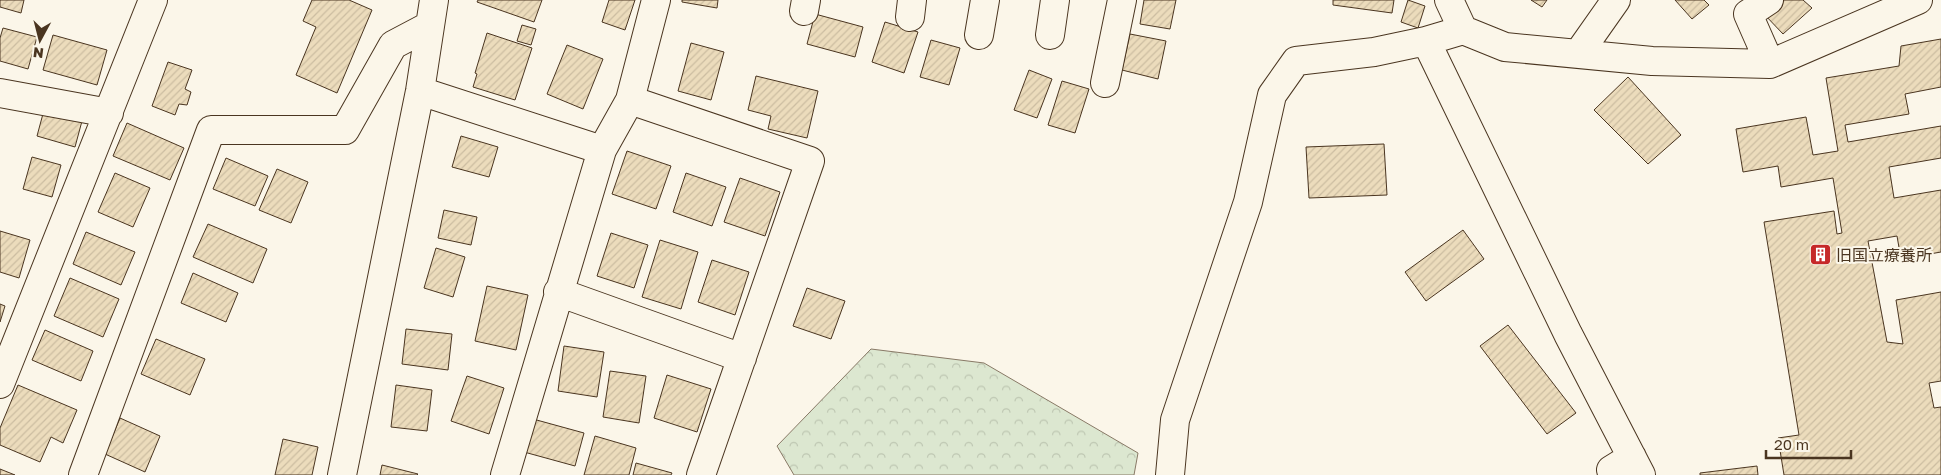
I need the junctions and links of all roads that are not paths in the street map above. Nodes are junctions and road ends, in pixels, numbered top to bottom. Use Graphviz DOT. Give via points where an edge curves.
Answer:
graph roads {
  1 [pos="153,0"];
  2 [pos="656,0"];
  3 [pos="985,0"];
  4 [pos="1055,0"];
  5 [pos="1122,0"];
  6 [pos="1449,0"];
  7 [pos="1616,0"];
  8 [pos="1769,0"];
  9 [pos="1918,0"];
  10 [pos="431,13"];
  11 [pos="1463,30"];
  12 [pos="979,35"];
  13 [pos="1050,35"];
  14 [pos="1426,41"];
  15 [pos="1578,54"];
  16 [pos="1770,64"];
  17 [pos="1106,83"];
  18 [pos="420,91"];
  19 [pos="0,93"];
  20 [pos="630,100"];
  21 [pos="109,113"];
  22 [pos="602,150"];
  23 [pos="558,292"];
  24 [pos="742,358"];
  25 [pos="0,384"];
  26 [pos="1628,469"];
  27 [pos="83,475"];
  28 [pos="342,475"];
  29 [pos="505,475"];
  30 [pos="701,475"];
  31 [pos="1170,475"];
  1 -- 21 [label="street"];
  2 -- 20 [label="street"];
  3 -- 12 [label="street"];
  4 -- 13 [label="street"];
  5 -- 17 [label="street"];
  6 -- 11 [label="street"];
  7 -- 15 [label="street"];
  8 -- 16 [label="street" via="1748,14"];
  9 -- 16 [label="street"];
  10 -- 18 [label="street"];
  10 -- 27 [label="street" via="393,45 345,130 211,130"];
  11 -- 14 [label="street"];
  11 -- 15 [label="street" via="1506,47"];
  14 -- 26 [label="street" via="1568,334"];
  14 -- 31 [label="street" via="1374,52 1296,61 1272,95 1248,202 1176,420"];
  15 -- 16 [label="street" via="1652,61"];
  18 -- 22 [label="street"];
  18 -- 28 [label="street"];
  19 -- 21 [label="street"];
  20 -- 22 [label="street"];
  20 -- 24 [label="street" via="810,161"];
  21 -- 25 [label="street"];
  22 -- 23 [label="street"];
  23 -- 24 [label="street"];
  23 -- 29 [label="street"];
  24 -- 30 [label="street"];
}
